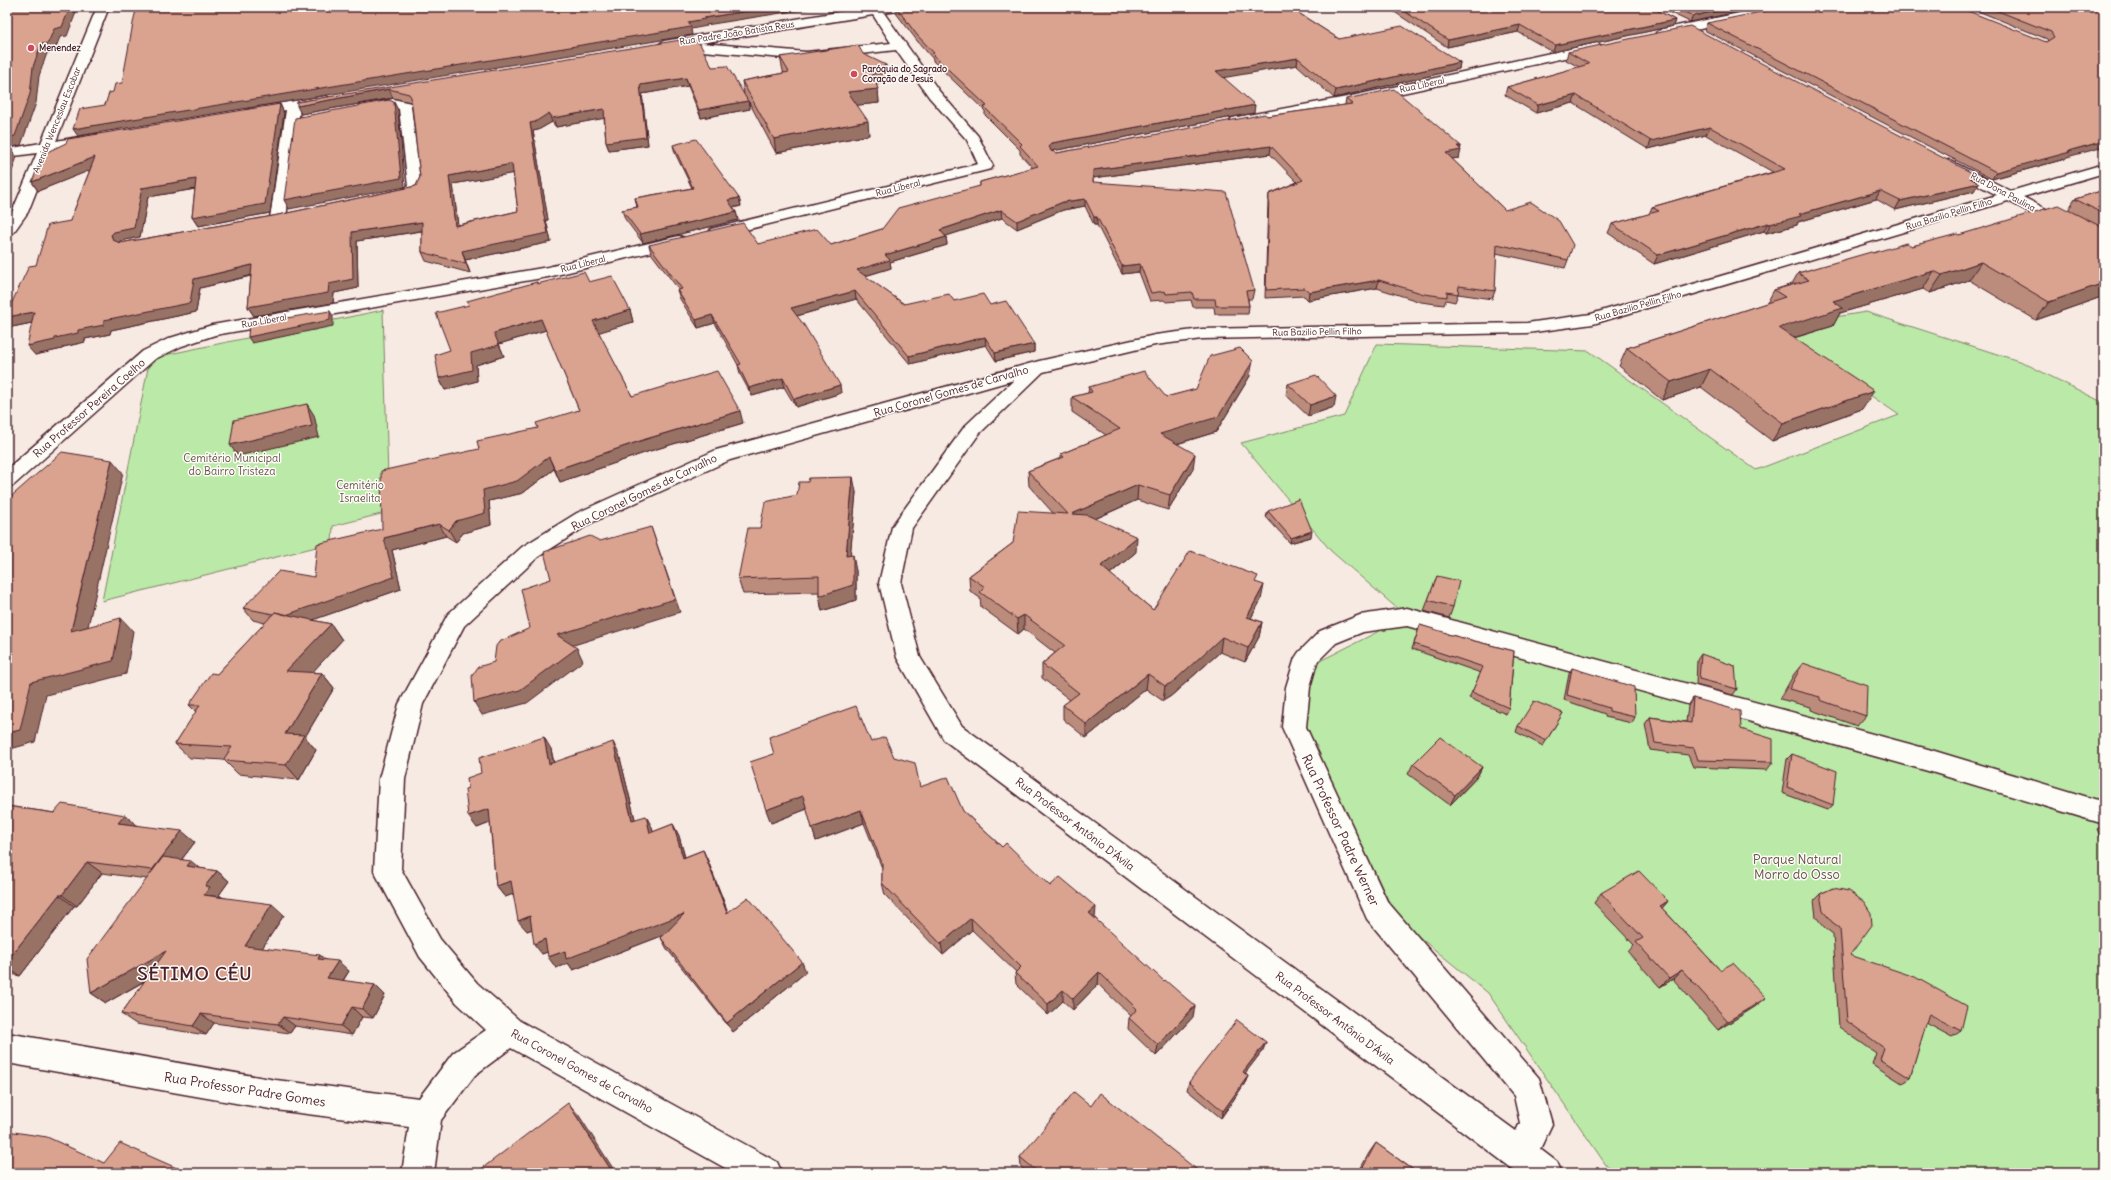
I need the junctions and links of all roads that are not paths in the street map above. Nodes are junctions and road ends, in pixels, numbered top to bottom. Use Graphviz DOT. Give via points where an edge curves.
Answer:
graph roads {
  1 [pos="103,7"];
  2 [pos="898,7"];
  3 [pos="1786,7"];
  4 [pos="875,9"];
  5 [pos="1668,18"];
  6 [pos="1688,27"];
  7 [pos="1650,36"];
  8 [pos="1707,37"];
  9 [pos="671,44"];
  10 [pos="1611,44"];
  11 [pos="899,46"];
  12 [pos="647,48"];
  13 [pos="338,98"];
  14 [pos="294,105"];
  15 [pos="354,110"];
  16 [pos="240,114"];
  17 [pos="307,119"];
  18 [pos="292,122"];
  19 [pos="1222,124"];
  20 [pos="107,136"];
  21 [pos="45,147"];
  22 [pos="7,153"];
  23 [pos="1939,159"];
  24 [pos="2104,168"];
  25 [pos="2009,196"];
  26 [pos="378,199"];
  27 [pos="293,215"];
  28 [pos="278,218"];
  29 [pos="263,221"];
  30 [pos="7,230"];
  31 [pos="2104,245"];
  32 [pos="176,342"];
  33 [pos="1039,367"];
  34 [pos="7,480"];
  35 [pos="2104,812"];
  36 [pos="510,1031"];
  37 [pos="7,1048"];
  38 [pos="426,1114"];
  39 [pos="1521,1156"];
  40 [pos="418,1173"];
  41 [pos="766,1173"];
  42 [pos="1546,1173"];
  1 -- 21 [label="street, Avenida Wenceslau Escobar"];
  2 -- 4 [label="street, Rua Padre João Batista Reus"];
  3 -- 6 [label="street"];
  4 -- 9 [label="street, Rua Padre João Batista Reus"];
  4 -- 11 [label="street"];
  5 -- 6 [label="street"];
  6 -- 7 [label="street"];
  6 -- 8 [label="street"];
  9 -- 11 [label="street" via="806,56"];
  9 -- 12 [label="street, Rua Padre João Batista Reus"];
  10 -- 19 [label="street, Rua Liberal" via="1347,101"];
  11 -- 32 [label="street, Rua Liberal" via="934,94 973,139 986,166 548,272 212,330"];
  13 -- 14 [label="street"];
  14 -- 16 [label="street"];
  14 -- 18 [label="street"];
  15 -- 26 [label="street" via="393,103 406,106 414,191"];
  17 -- 18 [label="street"];
  18 -- 28 [label="street"];
  20 -- 21 [label="street"];
  21 -- 22 [label="street"];
  21 -- 30 [label="street, Avenida Wenceslau Escobar" via="20,212"];
  23 -- 25 [label="street, Rua Dona Paulina"];
  24 -- 25 [label="street, Rua Bazilio Pellin Filho"];
  25 -- 31 [label="street, Rua Dona Paulina"];
  25 -- 33 [label="street, Rua Bazilio Pellin Filho" via="1593,319 1527,328 1202,334 1155,340"];
  27 -- 28 [label="street"];
  28 -- 29 [label="street"];
  32 -- 34 [label="street, Rua Professor Pereira Coelho" via="149,355"];
  33 -- 36 [label="street, Rua Coronel Gomes de Carvalho" via="723,455 577,522 530,552 456,620 411,704 392,779 387,871 430,948 467,993"];
  33 -- 39 [label="street, Rua Professor Antônio D'Ávila" via="972,430 902,527 890,583 909,658 953,733"];
  35 -- 39 [label="street, Rua Professor Padre Werner" via="1928,760 1407,618 1360,624 1328,637 1307,658 1298,687 1294,727 1377,910 1528,1089 1536,1124"];
  36 -- 38 [label="street" via="464,1064"];
  36 -- 41 [label="street, Rua Coronel Gomes de Carvalho"];
  37 -- 38 [label="street, Rua Professor Padre Gomes" via="276,1095"];
  38 -- 40 [label="street"];
  39 -- 42 [label="street, Rua Professor Antônio D'Ávila"];
}
